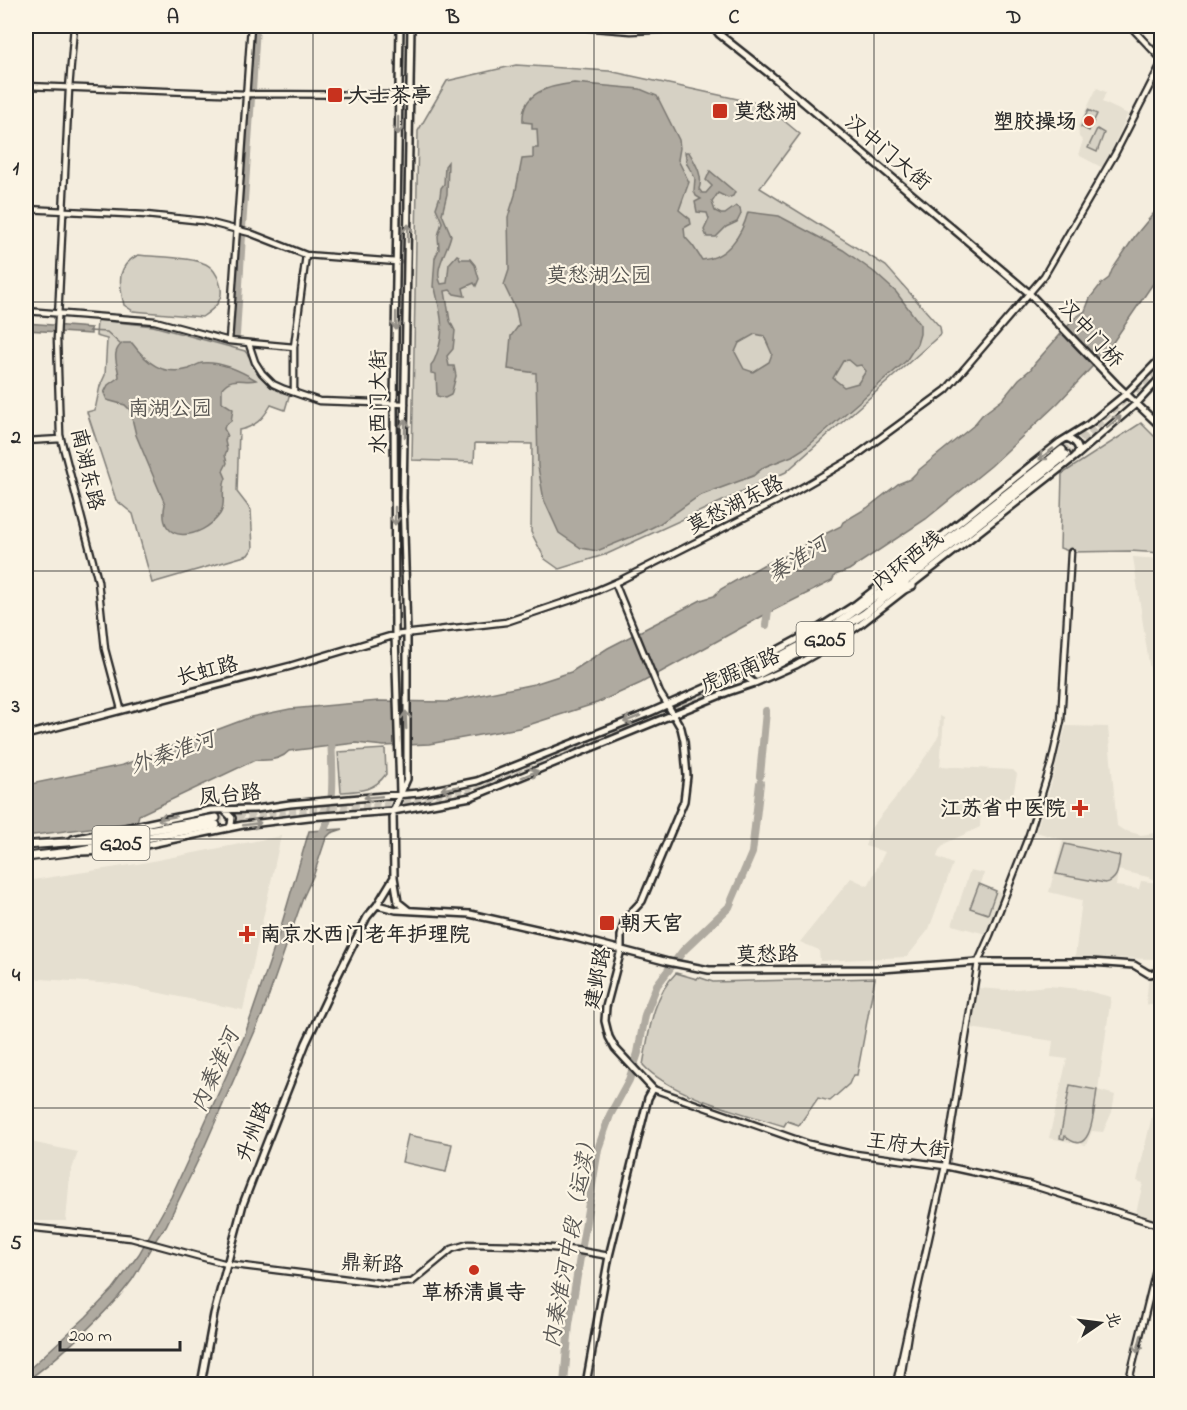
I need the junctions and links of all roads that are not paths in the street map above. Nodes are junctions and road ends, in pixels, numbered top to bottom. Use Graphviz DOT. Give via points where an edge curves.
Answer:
graph roads {
  1 [pos="74,26"];
  2 [pos="251,26"];
  3 [pos="400,26"];
  4 [pos="411,26"];
  5 [pos="566,26"];
  6 [pos="705,26"];
  7 [pos="713,26"];
  8 [pos="1130,26"];
  9 [pos="1161,61"];
  10 [pos="26,86"];
  11 [pos="69,89"];
  12 [pos="246,94"];
  13 [pos="398,94"];
  14 [pos="410,94"];
  15 [pos="26,209"];
  16 [pos="63,212"];
  17 [pos="237,230"];
  18 [pos="306,255"];
  19 [pos="397,262"];
  20 [pos="1029,293"];
  21 [pos="1041,304"];
  22 [pos="26,311"];
  23 [pos="59,314"];
  24 [pos="229,341"];
  25 [pos="249,344"];
  26 [pos="294,347"];
  27 [pos="1161,357"];
  28 [pos="1161,376"];
  29 [pos="294,392"];
  30 [pos="1126,394"];
  31 [pos="1137,403"];
  32 [pos="394,404"];
  33 [pos="405,404"];
  34 [pos="1161,428"];
  35 [pos="1067,438"];
  36 [pos="61,439"];
  37 [pos="26,441"];
  38 [pos="1064,452"];
  39 [pos="1076,456"];
  40 [pos="961,534"];
  41 [pos="1071,552"];
  42 [pos="921,554"];
  43 [pos="941,561"];
  44 [pos="905,567"];
  45 [pos="615,583"];
  46 [pos="912,586"];
  47 [pos="886,593"];
  48 [pos="406,634"];
  49 [pos="395,635"];
  50 [pos="747,666"];
  51 [pos="756,672"];
  52 [pos="755,683"];
  53 [pos="667,704"];
  54 [pos="121,709"];
  55 [pos="675,715"];
  56 [pos="26,735"];
  57 [pos="430,791"];
  58 [pos="400,794"];
  59 [pos="432,805"];
  60 [pos="222,809"];
  61 [pos="393,811"];
  62 [pos="228,828"];
  63 [pos="66,841"];
  64 [pos="26,845"];
  65 [pos="70,852"];
  66 [pos="26,857"];
  67 [pos="394,877"];
  68 [pos="377,905"];
  69 [pos="409,911"];
  70 [pos="621,950"];
  71 [pos="978,962"];
  72 [pos="1161,972"];
  73 [pos="653,1089"];
  74 [pos="945,1166"];
  75 [pos="1161,1226"];
  76 [pos="26,1227"];
  77 [pos="1161,1246"];
  78 [pos="609,1256"];
  79 [pos="227,1264"];
  80 [pos="201,1384"];
  81 [pos="586,1384"];
  82 [pos="898,1384"];
  83 [pos="1128,1384"];
  1 -- 11 [label="street, 南湖东路"];
  2 -- 12 [label="street"];
  3 -- 13 [label="main road, 水西门大街"];
  4 -- 14 [label="main road, 水西门大街"];
  5 -- 6 [label="street" via="631,31"];
  7 -- 20 [label="main road, 汉中门大街"];
  8 -- 9 [label="street"];
  9 -- 20 [label="street, 莫愁湖东路" via="1082,214"];
  10 -- 11 [label="street"];
  11 -- 12 [label="street"];
  11 -- 16 [label="street, 南湖东路"];
  12 -- 13 [label="street"];
  12 -- 17 [label="street"];
  13 -- 14 [label="street"];
  13 -- 19 [label="main road, 水西门大街, one-way"];
  33 -- 14 [label="main road, 水西门大街, one-way"];
  15 -- 16 [label="street"];
  16 -- 17 [label="street" via="147,215 203,221"];
  16 -- 23 [label="street, 南湖东路"];
  17 -- 18 [label="street"];
  17 -- 24 [label="street"];
  18 -- 19 [label="street"];
  18 -- 26 [label="street"];
  19 -- 32 [label="main road, 水西门大街, one-way"];
  20 -- 21 [label="main road, 汉中门大街"];
  20 -- 45 [label="street, 莫愁湖东路" via="946,390 853,458"];
  21 -- 30 [label="main road, 汉中门桥"];
  22 -- 23 [label="street"];
  23 -- 24 [label="street" via="155,321"];
  23 -- 36 [label="street, 南湖东路"];
  24 -- 25 [label="street"];
  25 -- 26 [label="street"];
  25 -- 29 [label="street" via="262,373 273,384"];
  26 -- 29 [label="street"];
  27 -- 30 [label="main road, 虎踞南路"];
  28 -- 31 [label="main road, 虎踞南路"];
  29 -- 32 [label="street" via="319,401"];
  30 -- 31 [label="main road"];
  30 -- 35 [label="main road, 虎踞南路"];
  31 -- 34 [label="main road"];
  39 -- 31 [label="main road, 虎踞南路, one-way"];
  32 -- 33 [label="street"];
  32 -- 49 [label="main road, 水西门大街, one-way"];
  48 -- 33 [label="main road, 水西门大街, one-way"];
  35 -- 39 [label="main road" via="1077,445"];
  35 -- 42 [label="main road, 虎踞南路, one-way"];
  36 -- 37 [label="street"];
  36 -- 54 [label="street, 南湖东路" via="98,581 105,649"];
  38 -- 40 [label="highway, 内环西线 / G205"];
  39 -- 43 [label="main road, 虎踞南路"];
  40 -- 42 [label="highway"];
  40 -- 43 [label="highway"];
  40 -- 47 [label="highway, 内环西线 / G205"];
  41 -- 71 [label="street" via="1061,721 1043,794"];
  42 -- 44 [label="main road, 虎踞南路"];
  43 -- 46 [label="main road, 虎踞南路"];
  44 -- 47 [label="highway"];
  44 -- 50 [label="main road, 虎踞南路" via="817,629"];
  45 -- 48 [label="street, 莫愁湖东路" via="506,622"];
  45 -- 53 [label="street"];
  46 -- 47 [label="highway"];
  46 -- 52 [label="main road, 虎踞南路" via="831,645"];
  47 -- 51 [label="highway, 内环西线 / G205" via="822,641"];
  48 -- 49 [label="street, 莫愁湖东路"];
  58 -- 48 [label="main road, 水西门大街, one-way" via="407,779"];
  49 -- 54 [label="main road, 长虹路"];
  49 -- 58 [label="main road, 水西门大街"];
  50 -- 52 [label="main road" via="745,676"];
  50 -- 53 [label="main road, 虎踞南路"];
  52 -- 55 [label="main road, 虎踞南路"];
  53 -- 55 [label="main road, 建邺路"];
  53 -- 57 [label="main road, 虎踞南路, one-way" via="477,781"];
  54 -- 56 [label="main road, 长虹路"];
  59 -- 55 [label="main road, 虎踞南路, one-way" via="501,786"];
  55 -- 70 [label="main road, 建邺路" via="687,760 684,801 642,901 625,919"];
  57 -- 58 [label="main road, 虎踞南路"];
  57 -- 59 [label="main road" via="424,799"];
  58 -- 60 [label="main road, 凤台路, one-way"];
  58 -- 61 [label="main road"];
  59 -- 61 [label="main road, 虎踞南路"];
  60 -- 62 [label="main road" via="232,818"];
  60 -- 63 [label="main road, 凤台路, one-way"];
  62 -- 61 [label="main road, 凤台路, one-way"];
  61 -- 67 [label="main road"];
  62 -- 65 [label="main road, 凤台路" via="112,851"];
  63 -- 64 [label="highway, G205"];
  63 -- 65 [label="highway, G205" via="216,821"];
  65 -- 66 [label="highway, G205"];
  67 -- 68 [label="main road"];
  67 -- 69 [label="main road" via="398,902"];
  68 -- 69 [label="main road, 莫愁路"];
  68 -- 79 [label="main road, 升州路" via="367,917 306,1043 243,1204"];
  69 -- 70 [label="main road, 莫愁路" via="470,914"];
  70 -- 71 [label="main road, 莫愁路" via="688,967 722,970 865,969"];
  70 -- 73 [label="main road, 建邺路" via="605,1021 609,1037 628,1064"];
  71 -- 72 [label="main road, 莫愁路" via="1091,962 1134,965 1149,974"];
  71 -- 74 [label="street"];
  73 -- 74 [label="street, 王府大街" via="809,1144 848,1154"];
  73 -- 78 [label="main road"];
  74 -- 75 [label="street, 王府大街" via="1028,1184"];
  74 -- 82 [label="street"];
  76 -- 79 [label="street, 鼎新路" via="138,1240"];
  77 -- 83 [label="street, one-way"];
  78 -- 79 [label="street, 鼎新路" via="518,1245 460,1245 418,1279 403,1284"];
  78 -- 81 [label="main road"];
  79 -- 80 [label="main road, 升州路"];
}
